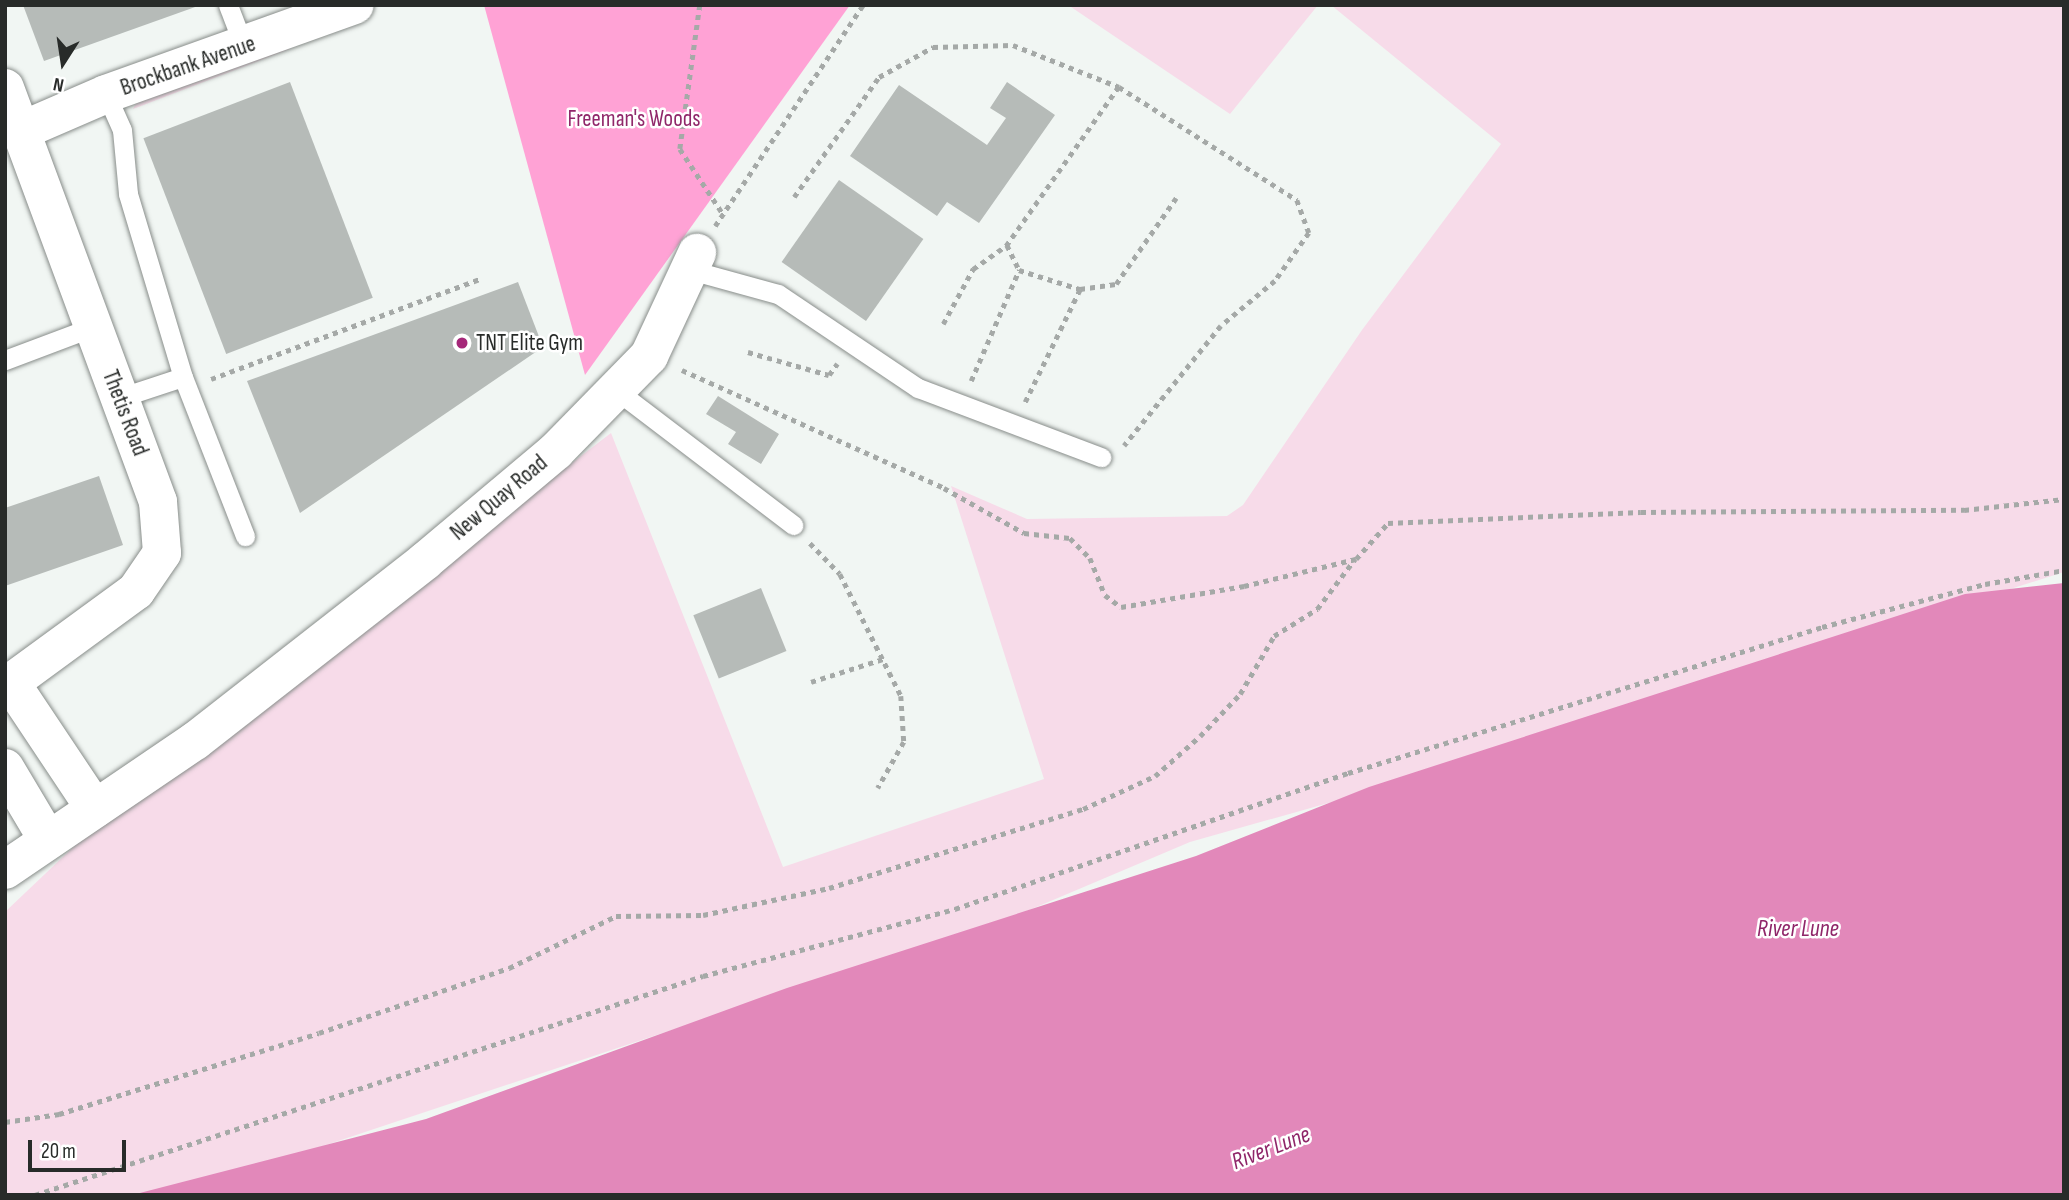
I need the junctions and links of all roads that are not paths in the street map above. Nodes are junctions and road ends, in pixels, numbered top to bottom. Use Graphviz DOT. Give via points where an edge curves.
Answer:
graph roads {
  1 [pos="228,5"];
  2 [pos="355,5"];
  3 [pos="244,47"];
  4 [pos="5,88"];
  5 [pos="106,94"];
  6 [pos="23,130"];
  7 [pos="692,261"];
  8 [pos="93,327"];
  9 [pos="5,360"];
  10 [pos="185,383"];
  11 [pos="616,390"];
  12 [pos="119,398"];
  13 [pos="1101,457"];
  14 [pos="793,525"];
  15 [pos="245,536"];
  16 [pos="8,685"];
  17 [pos="5,768"];
  18 [pos="95,809"];
  19 [pos="48,840"];
  20 [pos="5,870"];
  1 -- 3 [label="lane"];
  2 -- 3 [label="street, Brockbank Avenue"];
  3 -- 5 [label="street, Brockbank Avenue"];
  4 -- 6 [label="street, Thetis Road"];
  5 -- 6 [label="street, Brockbank Avenue"];
  5 -- 10 [label="lane" via="122,130 128,194"];
  6 -- 8 [label="street, Thetis Road"];
  7 -- 11 [label="street, New Quay Road" via="649,356"];
  7 -- 13 [label="lane" via="778,294 918,388"];
  8 -- 9 [label="lane"];
  8 -- 12 [label="street, Thetis Road"];
  10 -- 12 [label="lane"];
  10 -- 15 [label="lane"];
  11 -- 14 [label="lane"];
  11 -- 18 [label="street, New Quay Road" via="556,451 425,561 195,741"];
  12 -- 16 [label="street, Thetis Road" via="158,502 162,553 136,591"];
  16 -- 18 [label="street, Thetis Road"];
  17 -- 19 [label="street"];
  18 -- 19 [label="street, New Quay Road"];
  19 -- 20 [label="street, New Quay Road"];
}
